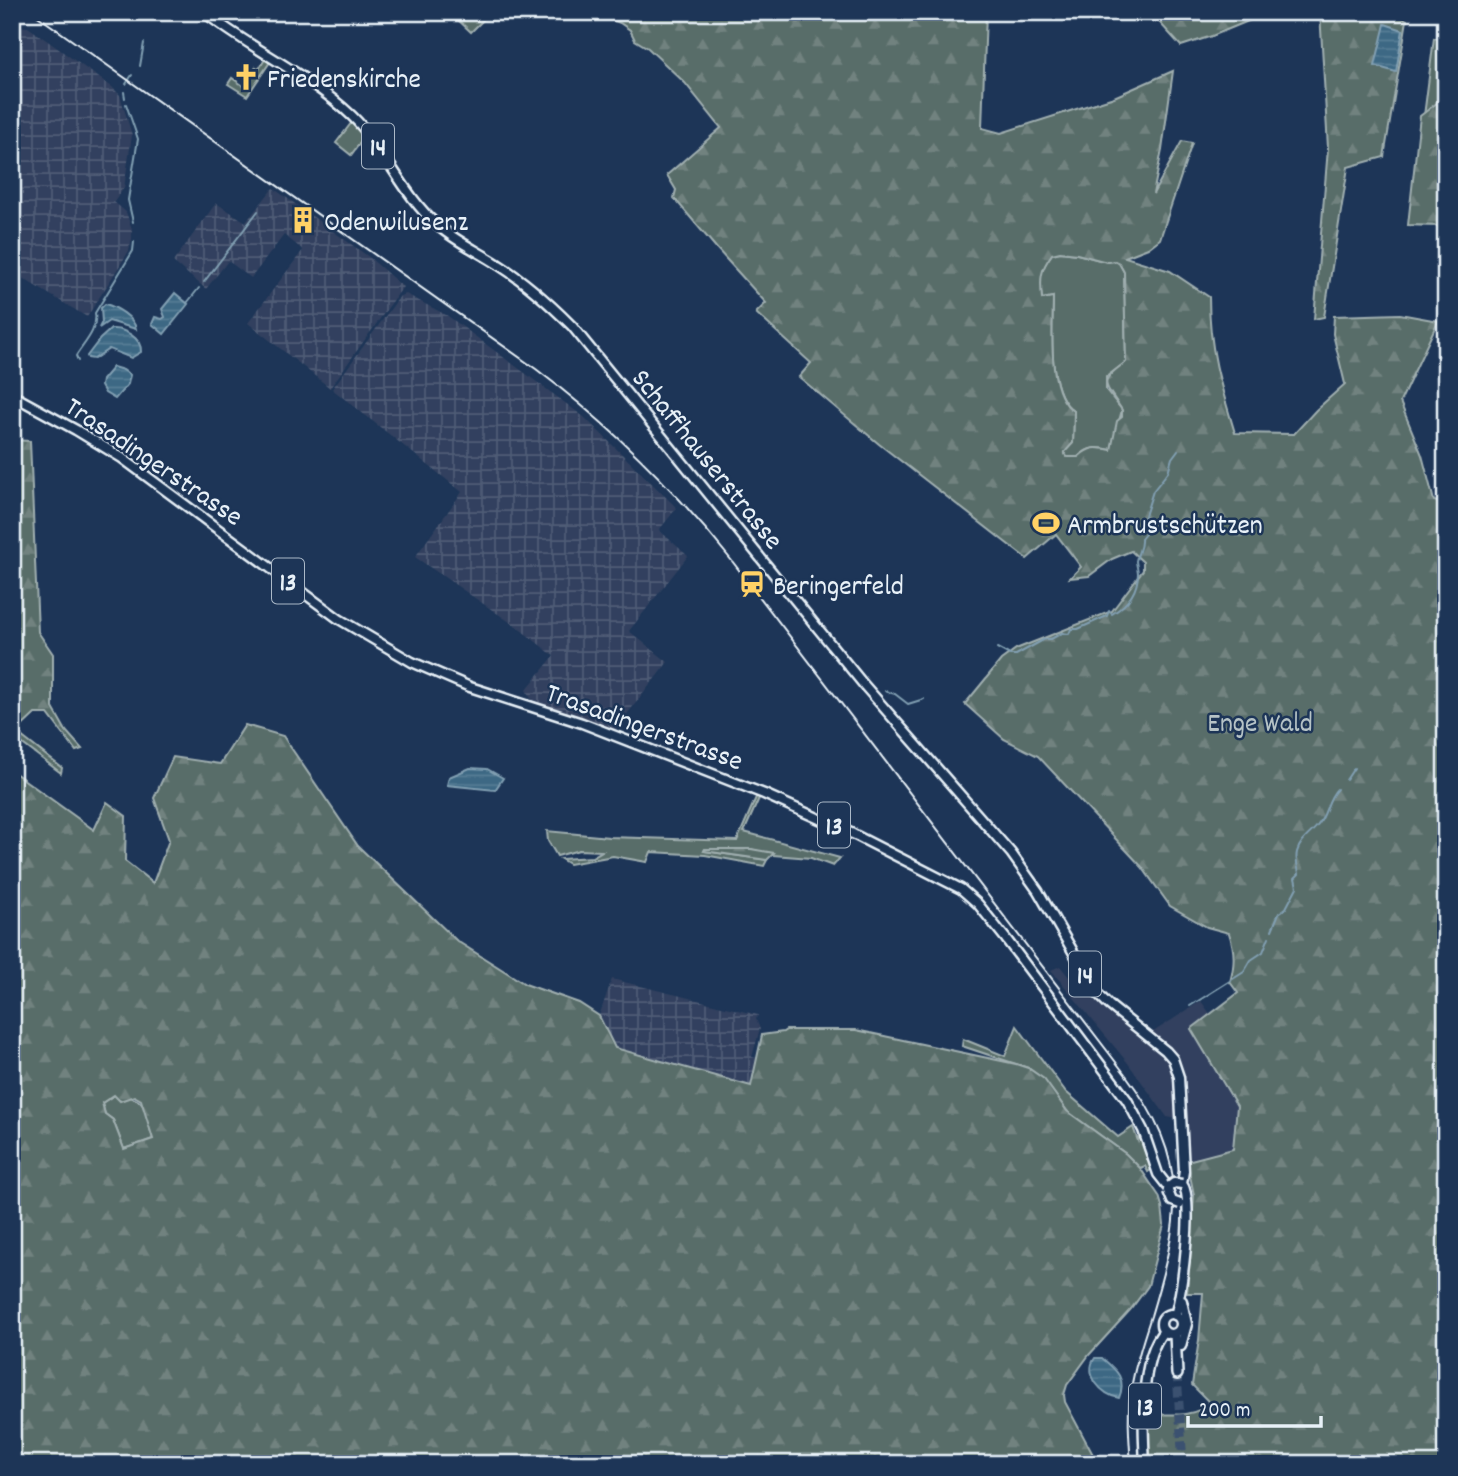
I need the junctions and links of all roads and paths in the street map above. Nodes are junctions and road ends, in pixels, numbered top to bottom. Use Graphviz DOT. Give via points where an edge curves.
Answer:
graph roads {
  1 [pos="204,12"];
  2 [pos="12,396"];
  3 [pos="1183,1181"];
  4 [pos="1169,1188"];
  5 [pos="1183,1202"];
  6 [pos="1186,1228"];
  7 [pos="1181,1296"];
  8 [pos="1175,1315"];
  9 [pos="1164,1331"];
  10 [pos="1175,1334"];
  11 [pos="1179,1350"];
  12 [pos="1177,1374"];
  13 [pos="1145,1464"];
  1 -- 3 [label="main road, Schaffhauserstrasse / 14" via="338,103 379,146 433,221 524,282 580,335 864,685 1011,853 1097,993 1173,1059 1179,1077"];
  2 -- 4 [label="main road, Trasadingerstrasse / 13" via="122,458 339,619 393,652 470,687 562,716 764,794 961,889 1006,939 1127,1100 1158,1174"];
  3 -- 4 [label="main road, bridge"];
  3 -- 5 [label="main road, 13" via="1187,1192"];
  4 -- 5 [label="main road, 13, bridge" via="1172,1200"];
  5 -- 6 [label="main road, 13"];
  5 -- 6 [label="main road, 13, bridge"];
  6 -- 7 [label="main road, 13"];
  7 -- 8 [label="main road, 13"];
  7 -- 11 [label="main road" via="1187,1324"];
  8 -- 9 [label="main road, 13" via="1164,1317"];
  8 -- 10 [label="main road, 13" via="1181,1325"];
  9 -- 10 [label="main road"];
  9 -- 13 [label="main road, 13" via="1156,1340 1147,1378"];
  10 -- 11 [label="highway"];
  11 -- 12 [label="highway"];
}
